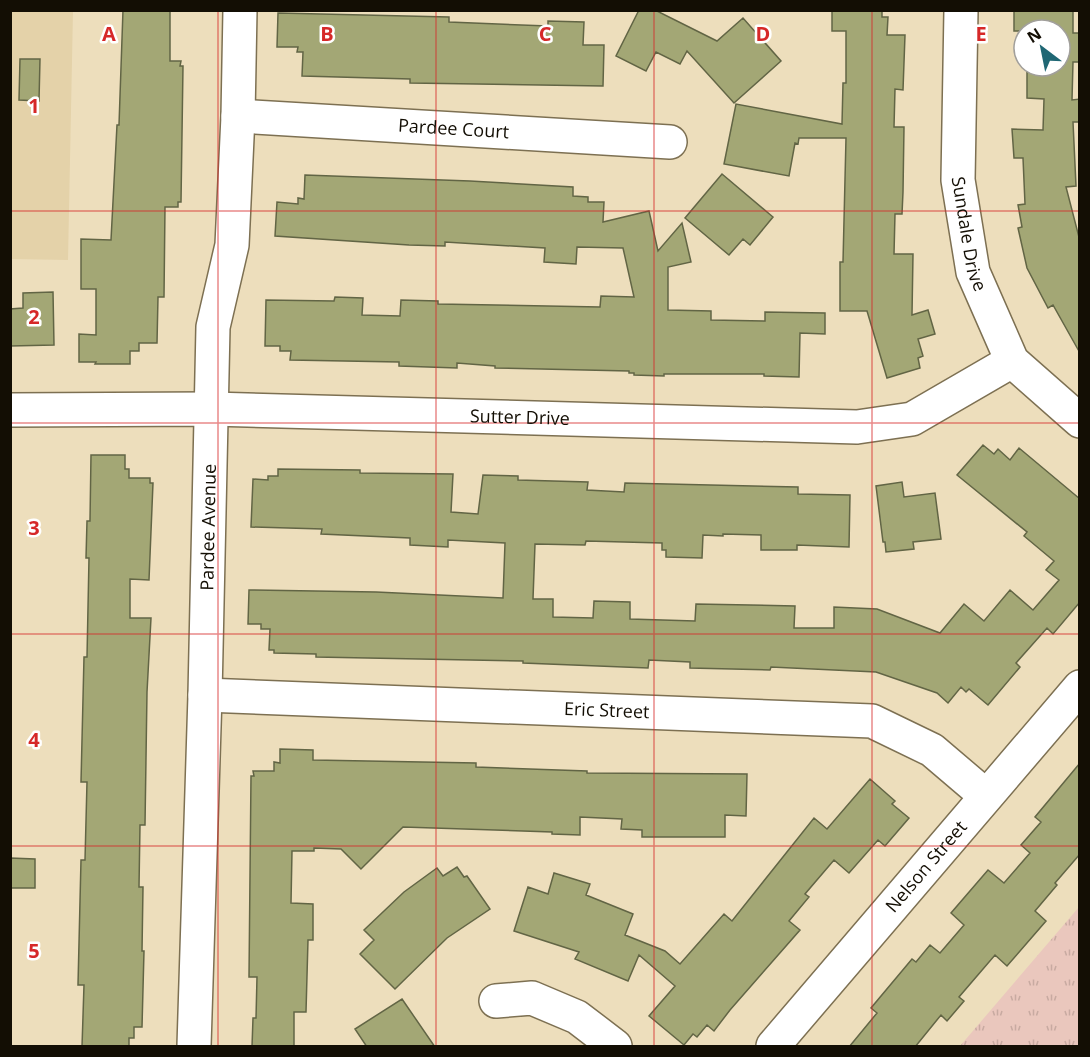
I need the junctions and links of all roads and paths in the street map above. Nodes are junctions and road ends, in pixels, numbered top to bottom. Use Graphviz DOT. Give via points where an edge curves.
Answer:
graph roads {
  1 [pos="240,10"];
  2 [pos="961,10"];
  3 [pos="238,116"];
  4 [pos="670,142"];
  5 [pos="1012,361"];
  6 [pos="212,409"];
  7 [pos="10,410"];
  8 [pos="1080,421"];
  9 [pos="1080,687"];
  10 [pos="205,695"];
  11 [pos="986,796"];
  12 [pos="496,1001"];
  13 [pos="194,1047"];
  14 [pos="615,1047"];
  15 [pos="773,1047"];
  1 -- 3 [label="street, Pardee Avenue"];
  2 -- 5 [label="street, Sundale Drive" via="958,180 973,272"];
  3 -- 4 [label="street, Pardee Court"];
  3 -- 6 [label="street, Pardee Avenue" via="232,245 213,327"];
  5 -- 6 [label="street, Sutter Drive" via="912,419 857,427"];
  5 -- 8 [label="street, Sundale Drive"];
  6 -- 7 [label="street, Sutter Drive"];
  6 -- 10 [label="street, Pardee Avenue"];
  9 -- 11 [label="street, Nelson Street"];
  10 -- 11 [label="street, Eric Street" via="872,721 932,750"];
  10 -- 13 [label="street, Pardee Avenue"];
  11 -- 15 [label="street, Nelson Street"];
  12 -- 14 [label="street" via="532,998 577,1017"];
}
